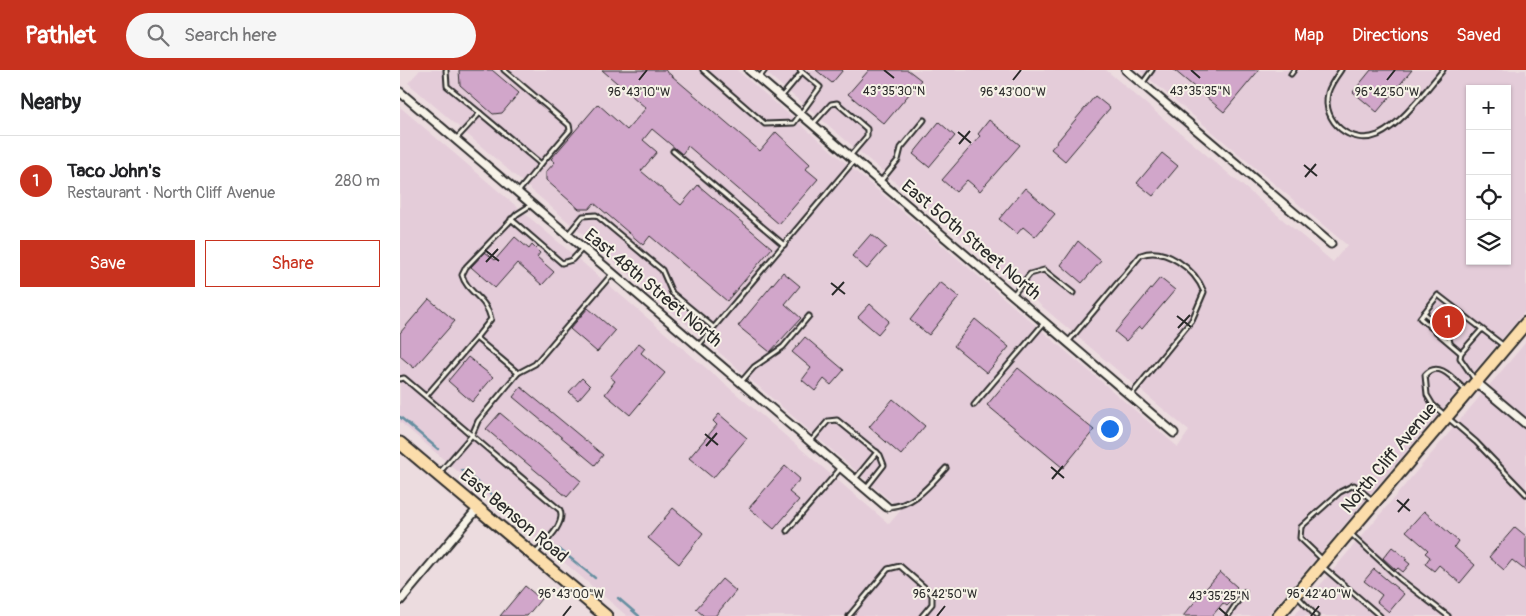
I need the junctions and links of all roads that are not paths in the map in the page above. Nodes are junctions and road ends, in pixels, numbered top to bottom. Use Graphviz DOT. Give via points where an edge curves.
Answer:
graph roads {
  1 [pos="446,70"];
  2 [pos="504,70"];
  3 [pos="703,70"];
  4 [pos="749,70"];
  5 [pos="765,70"];
  6 [pos="1126,70"];
  7 [pos="1152,70"];
  8 [pos="1294,70"];
  9 [pos="1341,70"];
  10 [pos="1443,70"];
  11 [pos="801,71"];
  12 [pos="1291,74"];
  13 [pos="758,78"];
  14 [pos="1142,84"];
  15 [pos="400,92"];
  16 [pos="781,97"];
  17 [pos="480,113"];
  18 [pos="801,114"];
  19 [pos="924,120"];
  20 [pos="813,125"];
  21 [pos="456,140"];
  22 [pos="673,152"];
  23 [pos="852,158"];
  24 [pos="541,164"];
  25 [pos="880,182"];
  26 [pos="518,192"];
  27 [pos="532,204"];
  28 [pos="511,219"];
  29 [pos="567,234"];
  30 [pos="1331,244"];
  31 [pos="784,245"];
  32 [pos="583,248"];
  33 [pos="613,273"];
  34 [pos="1073,293"];
  35 [pos="1012,295"];
  36 [pos="1424,313"];
  37 [pos="810,316"];
  38 [pos="1044,322"];
  39 [pos="1526,323"];
  40 [pos="714,328"];
  41 [pos="1482,328"];
  42 [pos="476,338"];
  43 [pos="1067,342"];
  44 [pos="1450,344"];
  45 [pos="698,346"];
  46 [pos="1506,347"];
  47 [pos="1462,353"];
  48 [pos="518,373"];
  49 [pos="400,379"];
  50 [pos="741,382"];
  51 [pos="1476,382"];
  52 [pos="1467,392"];
  53 [pos="426,396"];
  54 [pos="1130,396"];
  55 [pos="974,405"];
  56 [pos="1447,417"];
  57 [pos="1526,424"];
  58 [pos="1174,433"];
  59 [pos="472,435"];
  60 [pos="810,441"];
  61 [pos="400,443"];
  62 [pos="877,452"];
  63 [pos="841,467"];
  64 [pos="946,468"];
  65 [pos="438,475"];
  66 [pos="855,479"];
  67 [pos="866,488"];
  68 [pos="1526,494"];
  69 [pos="1375,501"];
  70 [pos="887,507"];
  71 [pos="478,508"];
  72 [pos="786,531"];
  73 [pos="1349,532"];
  74 [pos="534,555"];
  75 [pos="1323,563"];
  76 [pos="1244,592"];
  77 [pos="1296,594"];
  78 [pos="400,602"];
  79 [pos="606,616"];
  80 [pos="849,616"];
  81 [pos="922,616"];
  82 [pos="1228,616"];
  83 [pos="1278,616"];
  84 [pos="1316,616"];
  85 [pos="1380,616"];
  86 [pos="1448,616"];
  1 -- 17 [label="lane" via="448,86"];
  2 -- 24 [label="lane" via="569,125 570,130"];
  3 -- 18 [label="lane" via="765,124 794,124"];
  4 -- 13 [label="street, East 50th Street North"];
  5 -- 13 [label="lane"];
  6 -- 14 [label="street"];
  7 -- 14 [label="lane"];
  8 -- 12 [label="lane"];
  9 -- 10 [label="lane" via="1328,94 1329,115 1342,131 1365,139 1391,127"];
  11 -- 16 [label="lane"];
  11 -- 18 [label="lane" via="820,87"];
  13 -- 16 [label="street, East 50th Street North"];
  14 -- 30 [label="street"];
  15 -- 21 [label="street, East 48th Street North"];
  16 -- 18 [label="street, East 50th Street North"];
  17 -- 21 [label="lane"];
  17 -- 24 [label="lane"];
  18 -- 20 [label="street, East 50th Street North"];
  19 -- 25 [label="lane" via="901,148 898,160"];
  20 -- 23 [label="street, East 50th Street North"];
  20 -- 23 [label="lane" via="831,104 838,103 867,129 867,136"];
  21 -- 26 [label="street, East 48th Street North"];
  22 -- 31 [label="lane"];
  23 -- 25 [label="street, East 50th Street North"];
  23 -- 31 [label="lane"];
  24 -- 26 [label="lane"];
  25 -- 35 [label="street, East 50th Street North"];
  26 -- 27 [label="street, East 48th Street North"];
  27 -- 28 [label="lane"];
  27 -- 29 [label="street, East 48th Street North"];
  28 -- 32 [label="lane" via="562,263 572,260"];
  28 -- 42 [label="lane" via="462,275 464,283 483,300 491,319"];
  29 -- 32 [label="street, East 48th Street North"];
  29 -- 40 [label="lane" via="583,216 596,215 662,270 672,293"];
  31 -- 40 [label="lane"];
  32 -- 33 [label="street, East 48th Street North"];
  33 -- 45 [label="street, East 48th Street North"];
  33 -- 48 [label="lane" via="535,364"];
  34 -- 35 [label="lane" via="1044,270 1030,274"];
  35 -- 38 [label="street, East 50th Street North"];
  36 -- 41 [label="lane" via="1438,295"];
  36 -- 44 [label="lane" via="1448,333"];
  36 -- 44 [label="lane" via="1420,318"];
  37 -- 50 [label="lane" via="783,347 754,367"];
  38 -- 43 [label="street, East 50th Street North"];
  38 -- 55 [label="lane"];
  39 -- 46 [label="main road, North Cliff Avenue"];
  40 -- 45 [label="lane"];
  41 -- 46 [label="lane"];
  41 -- 47 [label="lane"];
  42 -- 48 [label="lane"];
  42 -- 53 [label="lane"];
  43 -- 54 [label="street, East 50th Street North"];
  43 -- 54 [label="lane" via="1141,255 1149,252 1172,258 1199,280 1204,292 1192,320"];
  44 -- 47 [label="lane"];
  45 -- 50 [label="street, East 48th Street North"];
  46 -- 51 [label="main road, North Cliff Avenue"];
  47 -- 51 [label="lane" via="1460,358"];
  48 -- 59 [label="lane" via="478,421"];
  49 -- 53 [label="lane" via="404,378"];
  50 -- 60 [label="street, East 48th Street North"];
  51 -- 52 [label="main road, North Cliff Avenue"];
  51 -- 57 [label="street"];
  52 -- 56 [label="main road, North Cliff Avenue"];
  52 -- 56 [label="lane" via="1437,368 1430,369 1425,375 1427,395 1432,405"];
  53 -- 59 [label="lane"];
  54 -- 58 [label="street, East 50th Street North"];
  56 -- 68 [label="lane"];
  56 -- 69 [label="main road, North Cliff Avenue"];
  59 -- 65 [label="lane"];
  59 -- 74 [label="lane" via="560,510 560,523"];
  60 -- 62 [label="lane" via="828,421 837,420"];
  60 -- 63 [label="street, East 48th Street North"];
  61 -- 65 [label="main road, East Benson Road"];
  62 -- 66 [label="lane"];
  62 -- 67 [label="lane" via="884,465"];
  63 -- 66 [label="street, East 48th Street North"];
  63 -- 72 [label="lane"];
  64 -- 70 [label="lane" via="920,495 906,504"];
  65 -- 71 [label="main road, East Benson Road"];
  66 -- 67 [label="street, East 48th Street North"];
  67 -- 70 [label="street, East 48th Street North"];
  69 -- 73 [label="main road, North Cliff Avenue"];
  69 -- 75 [label="lane" via="1354,486 1340,492 1301,527 1300,538"];
  71 -- 74 [label="main road, East Benson Road"];
  71 -- 78 [label="street"];
  73 -- 75 [label="main road, North Cliff Avenue"];
  73 -- 86 [label="lane" via="1400,579"];
  74 -- 79 [label="main road, East Benson Road"];
  75 -- 77 [label="main road, North Cliff Avenue"];
  75 -- 85 [label="lane"];
  76 -- 82 [label="lane"];
  77 -- 83 [label="main road, North Cliff Avenue"];
  77 -- 84 [label="lane"];
  80 -- 81 [label="lane" via="888,569 900,566 932,594 932,604"];
}
